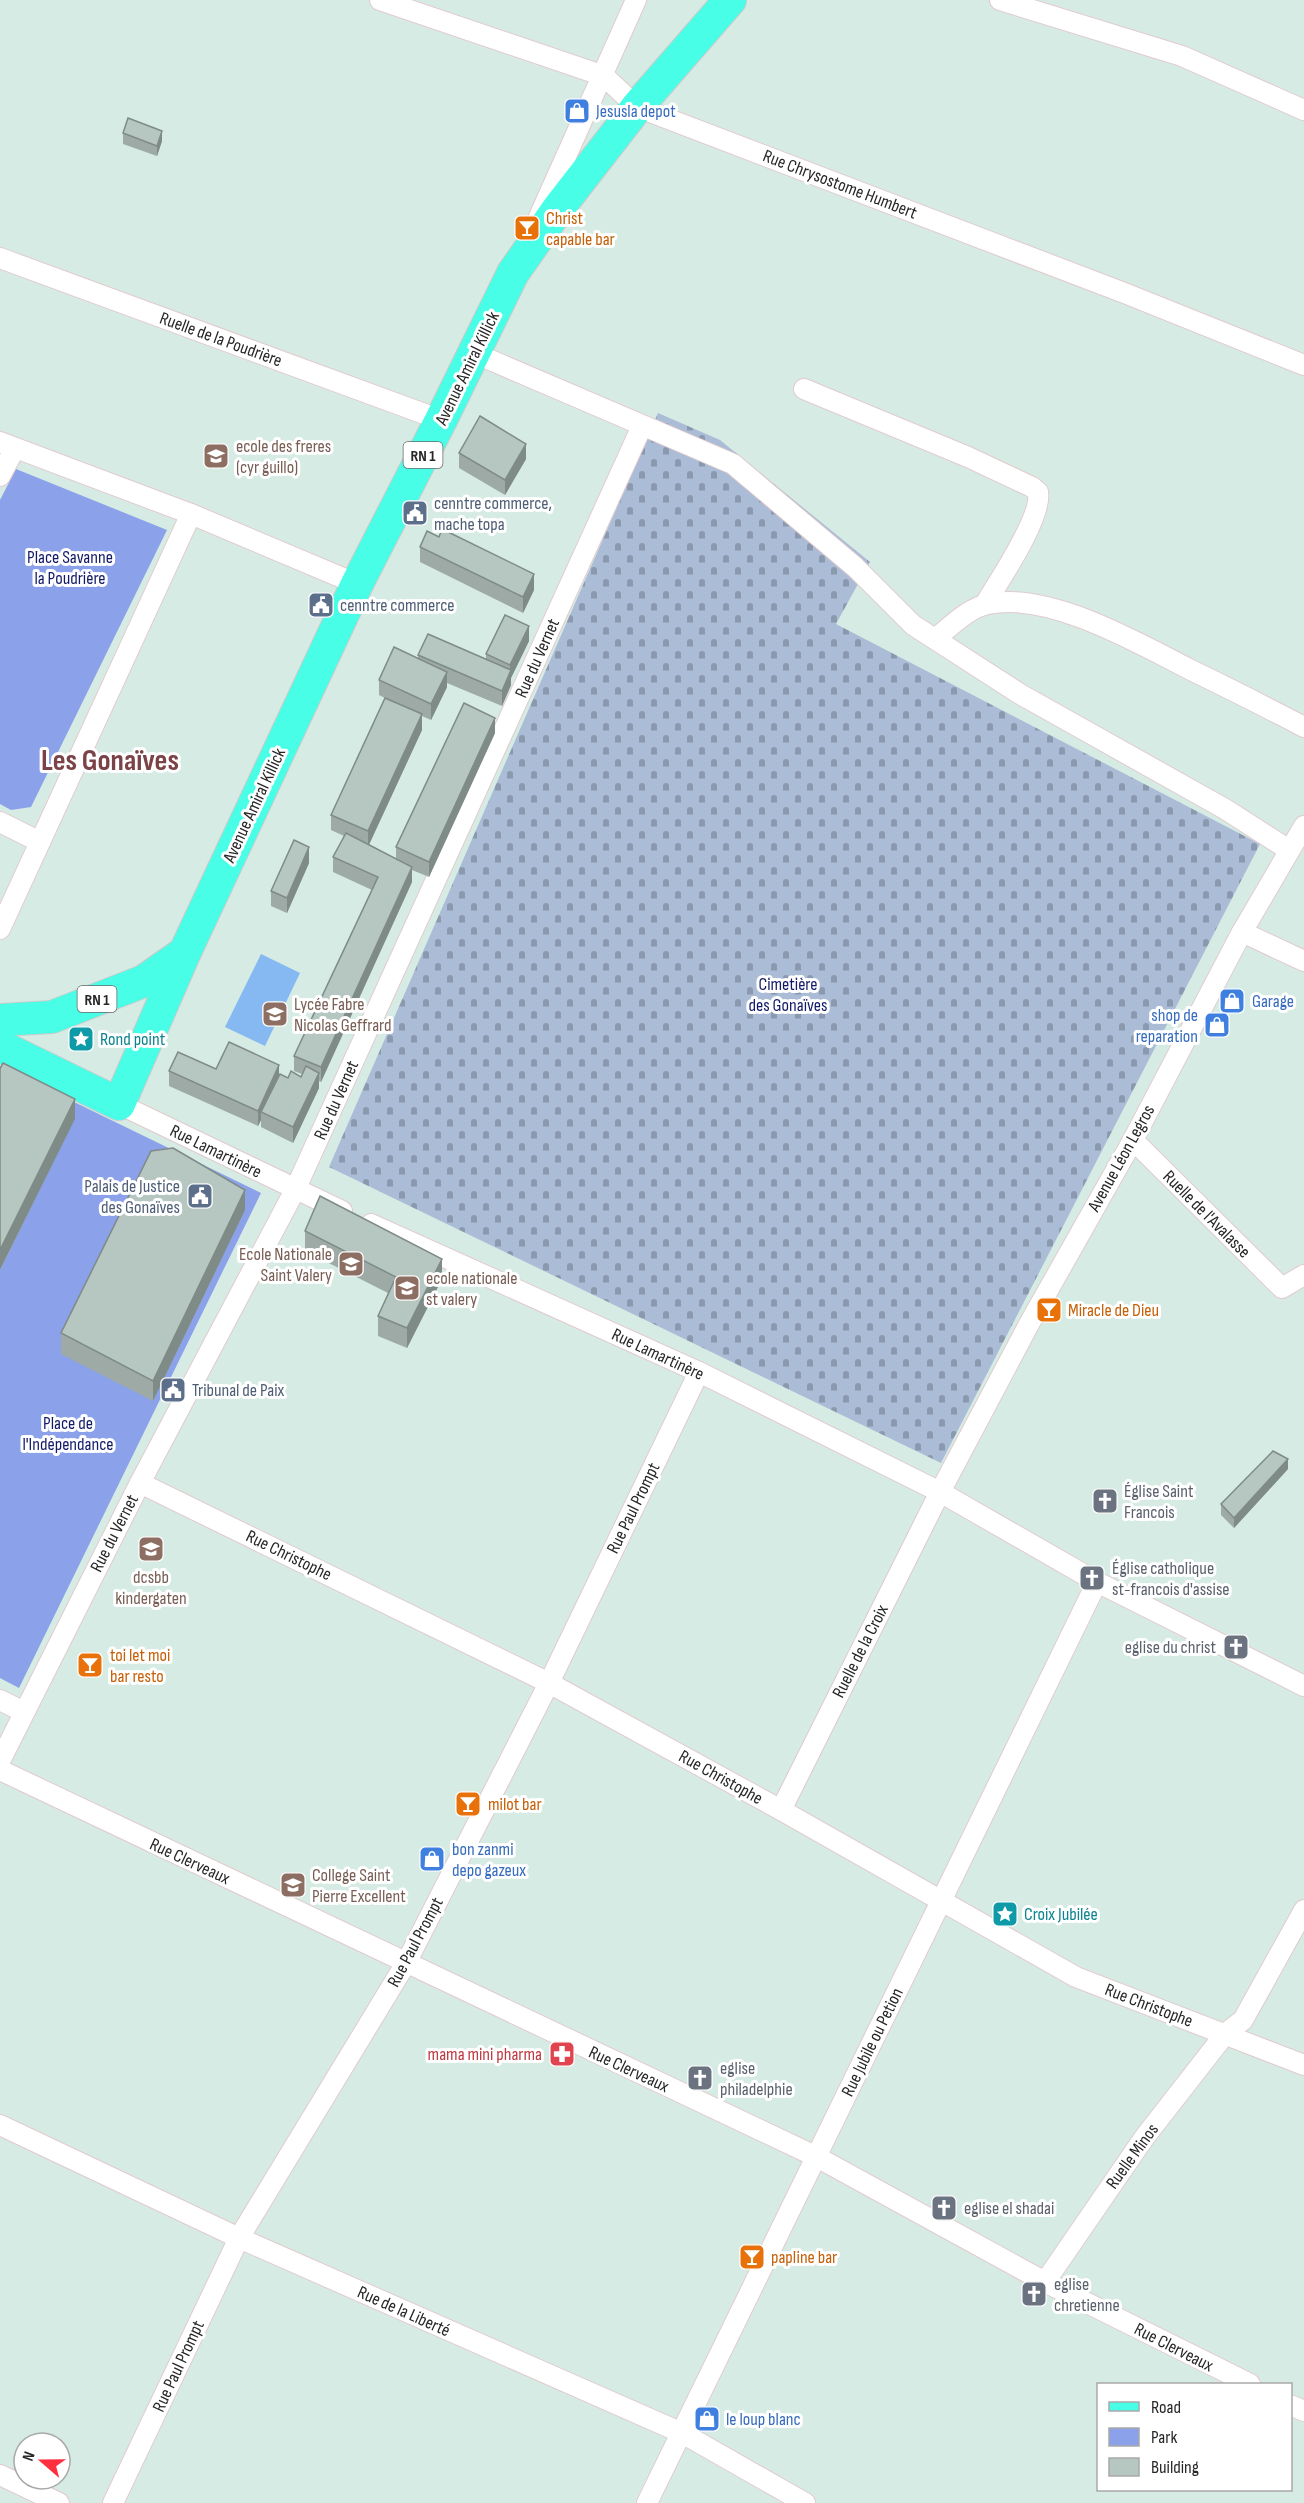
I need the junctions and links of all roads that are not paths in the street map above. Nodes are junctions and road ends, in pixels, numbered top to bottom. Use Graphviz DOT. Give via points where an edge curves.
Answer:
graph roads {
  1 [pos="380,0"];
  2 [pos="636,0"];
  3 [pos="730,0"];
  4 [pos="1000,0"];
  5 [pos="604,76"];
  6 [pos="637,107"];
  7 [pos="1304,110"];
  8 [pos="0,258"];
  9 [pos="513,273"];
  10 [pos="474,353"];
  11 [pos="1304,366"];
  12 [pos="804,389"];
  13 [pos="441,420"];
  14 [pos="642,426"];
  15 [pos="8,445"];
  16 [pos="0,476"];
  17 [pos="191,514"];
  18 [pos="357,584"];
  19 [pos="985,604"];
  20 [pos="935,639"];
  21 [pos="1304,727"];
  22 [pos="0,822"];
  23 [pos="1304,826"];
  24 [pos="40,842"];
  25 [pos="1289,850"];
  26 [pos="0,929"];
  27 [pos="1242,932"];
  28 [pos="185,952"];
  29 [pos="1304,961"];
  30 [pos="0,1020"];
  31 [pos="0,1046"];
  32 [pos="119,1104"];
  33 [pos="1133,1140"];
  34 [pos="295,1190"];
  35 [pos="1304,1275"];
  36 [pos="699,1372"];
  37 [pos="140,1483"];
  38 [pos="940,1492"];
  39 [pos="1097,1582"];
  40 [pos="549,1683"];
  41 [pos="1304,1686"];
  42 [pos="0,1700"];
  43 [pos="24,1712"];
  44 [pos="0,1761"];
  45 [pos="0,1770"];
  46 [pos="781,1810"];
  47 [pos="941,1902"];
  48 [pos="1304,1911"];
  49 [pos="406,1963"];
  50 [pos="1225,2034"];
  51 [pos="1304,2065"];
  52 [pos="0,2125"];
  53 [pos="815,2156"];
  54 [pos="239,2238"];
  55 [pos="1045,2282"];
  56 [pos="1246,2383"];
  57 [pos="682,2433"];
  58 [pos="0,2475"];
  59 [pos="59,2503"];
  60 [pos="113,2503"];
  61 [pos="647,2503"];
  62 [pos="805,2503"];
  1 -- 5 [label="street, Rue Chrysostome Humbert"];
  2 -- 5 [label="street"];
  3 -- 6 [label="main road, Avenue Amiral Killick / RN 1"];
  4 -- 7 [label="street" via="1182,56"];
  5 -- 6 [label="street, Rue Chrysostome Humbert"];
  5 -- 9 [label="street"];
  6 -- 9 [label="main road, Avenue Amiral Killick / RN 1"];
  6 -- 11 [label="street, Rue Chrysostome Humbert" via="1127,294"];
  8 -- 13 [label="street, Ruelle de la Poudrière"];
  9 -- 10 [label="main road, Avenue Amiral Killick / RN 1"];
  10 -- 13 [label="main road, Avenue Amiral Killick / RN 1"];
  10 -- 14 [label="street"];
  12 -- 19 [label="street" via="968,457 1038,492 1038,508 1022,543"];
  13 -- 18 [label="main road, Avenue Amiral Killick / RN 1"];
  14 -- 20 [label="street" via="733,464 855,567 913,625"];
  14 -- 34 [label="street, Rue du Vernet"];
  15 -- 16 [label="street"];
  15 -- 17 [label="street"];
  17 -- 18 [label="street"];
  17 -- 24 [label="street"];
  18 -- 28 [label="main road, Avenue Amiral Killick / RN 1"];
  19 -- 20 [label="street"];
  19 -- 21 [label="street" via="1025,602 1117,633"];
  20 -- 25 [label="street" via="1020,694 1225,809"];
  22 -- 24 [label="street"];
  23 -- 25 [label="street, Avenue Léon Legros"];
  24 -- 26 [label="street"];
  25 -- 27 [label="street, Avenue Léon Legros"];
  27 -- 29 [label="street"];
  27 -- 33 [label="street, Avenue Léon Legros"];
  28 -- 30 [label="main road, RN 1" via="144,981 52,1017"];
  28 -- 32 [label="main road, Avenue Amiral Killick / RN 1"];
  31 -- 32 [label="main road, Rue Lamartinère"];
  32 -- 34 [label="street, Rue Lamartinère"];
  33 -- 35 [label="street, Ruelle de l'Avalasse" via="1282,1288"];
  33 -- 38 [label="street, Avenue Léon Legros"];
  34 -- 36 [label="street, Rue Lamartinère"];
  34 -- 37 [label="street, Rue du Vernet"];
  36 -- 38 [label="street, Rue Lamartinère"];
  36 -- 40 [label="street, Rue Paul Prompt"];
  37 -- 40 [label="street, Rue Christophe"];
  37 -- 43 [label="street, Rue du Vernet"];
  38 -- 39 [label="street, Rue Lamartinère"];
  38 -- 46 [label="street, Ruelle de la Croix"];
  39 -- 41 [label="street, Rue Lamartinère"];
  39 -- 47 [label="street, Rue Jubile ou Petion"];
  40 -- 46 [label="street, Rue Christophe"];
  40 -- 49 [label="street, Rue Paul Prompt"];
  42 -- 43 [label="street"];
  43 -- 44 [label="street, Rue du Vernet"];
  45 -- 49 [label="street, Rue Clerveaux"];
  46 -- 47 [label="street, Rue Christophe"];
  47 -- 50 [label="street, Rue Christophe" via="1076,1977"];
  47 -- 53 [label="street, Rue Jubile ou Petion"];
  48 -- 50 [label="street" via="1243,2020"];
  49 -- 53 [label="street, Rue Clerveaux"];
  49 -- 54 [label="street, Rue Paul Prompt"];
  50 -- 51 [label="street, Rue Christophe"];
  50 -- 55 [label="street, Ruelle Minos" via="1144,2138"];
  52 -- 54 [label="street, Rue de la Liberté"];
  53 -- 55 [label="street, Rue Clerveaux"];
  53 -- 57 [label="street, Rue Jubile ou Petion"];
  54 -- 57 [label="street, Rue de la Liberté"];
  54 -- 60 [label="street, Rue Paul Prompt"];
  55 -- 56 [label="street, Rue Clerveaux"];
  57 -- 61 [label="street, Rue Jubile ou Petion"];
  57 -- 62 [label="street, Rue de la Liberté"];
  58 -- 59 [label="street"];
}
